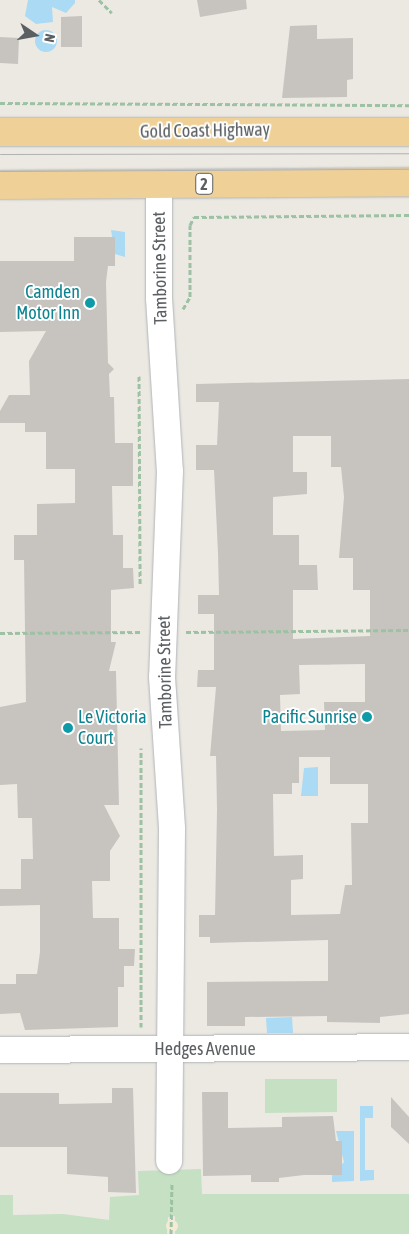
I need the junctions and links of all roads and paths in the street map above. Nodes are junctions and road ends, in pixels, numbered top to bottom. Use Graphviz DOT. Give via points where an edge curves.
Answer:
graph roads {
  1 [pos="99,0"];
  2 [pos="112,12"];
  3 [pos="0,103"];
  4 [pos="409,105"];
  5 [pos="0,132"];
  6 [pos="409,132"];
  7 [pos="409,182"];
  8 [pos="159,184"];
  9 [pos="0,185"];
  10 [pos="409,215"];
  11 [pos="183,319"];
  12 [pos="409,630"];
  13 [pos="162,632"];
  14 [pos="0,633"];
  15 [pos="409,1048"];
  16 [pos="167,1049"];
  17 [pos="0,1050"];
  18 [pos="170,1171"];
  19 [pos="171,1234"];
  1 -- 2 [label="path"];
  3 -- 4 [label="path, Gold Coast Highway"];
  5 -- 6 [label="highway, Gold Coast Highway"];
  7 -- 8 [label="highway, 2"];
  8 -- 9 [label="highway, 2"];
  8 -- 13 [label="street, Tamborine Street" via="160,324 170,471"];
  10 -- 11 [label="path" via="194,217 190,225 190,297"];
  12 -- 13 [label="path"];
  13 -- 14 [label="path"];
  13 -- 16 [label="street, Tamborine Street" via="172,829"];
  15 -- 16 [label="street, Hedges Avenue"];
  16 -- 17 [label="street, Hedges Avenue"];
  16 -- 18 [label="street, Tamborine Street"];
  18 -- 19 [label="path"];
}
